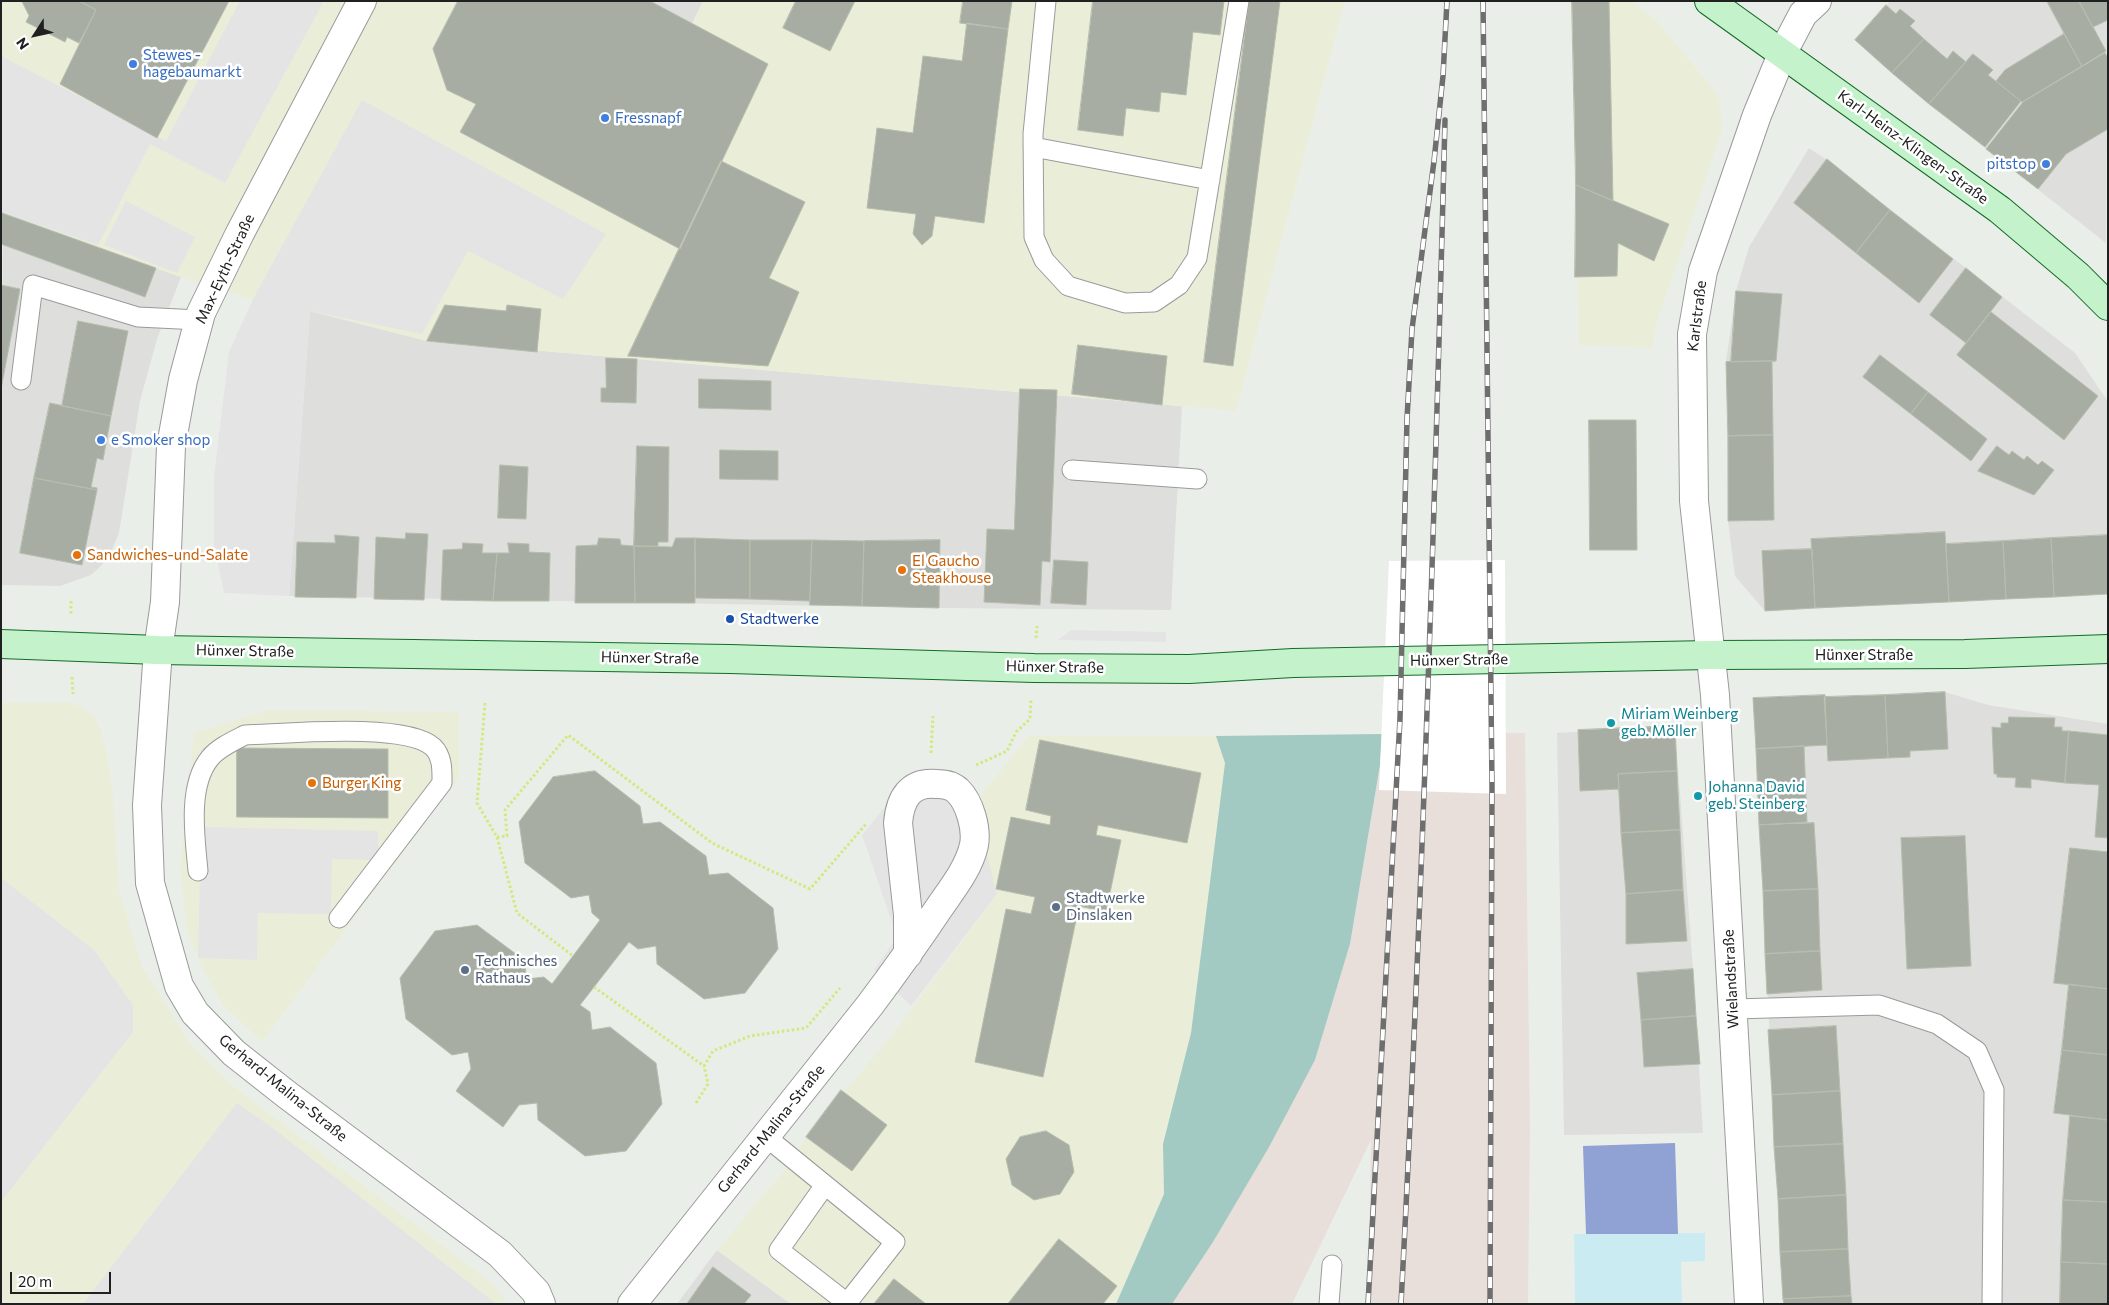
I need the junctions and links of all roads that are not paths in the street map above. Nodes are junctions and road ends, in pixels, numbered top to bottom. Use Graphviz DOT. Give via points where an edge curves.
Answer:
graph roads {
  1 [pos="362,1"];
  2 [pos="1046,1"];
  3 [pos="1239,1"];
  4 [pos="1709,1"];
  5 [pos="1817,1"];
  6 [pos="1782,52"];
  7 [pos="1033,147"];
  8 [pos="1210,180"];
  9 [pos="2108,306"];
  10 [pos="199,320"];
  11 [pos="21,380"];
  12 [pos="1072,470"];
  13 [pos="1197,479"];
  14 [pos="1,644"];
  15 [pos="2108,649"];
  16 [pos="158,650"];
  17 [pos="1710,655"];
  18 [pos="198,871"];
  19 [pos="339,918"];
  20 [pos="908,954"];
  21 [pos="1733,1009"];
  22 [pos="765,1136"];
  23 [pos="825,1185"];
  24 [pos="1332,1265"];
  25 [pos="541,1304"];
  26 [pos="632,1304"];
  27 [pos="1329,1304"];
  28 [pos="1750,1304"];
  29 [pos="1992,1304"];
  1 -- 10 [label="street, Max-Eyth-Straße" via="240,233"];
  2 -- 7 [label="lane"];
  3 -- 8 [label="lane"];
  4 -- 6 [label="main road, Karl-Heinz-Klingen-Straße"];
  5 -- 6 [label="street, Karlstraße" via="1803,14"];
  6 -- 9 [label="main road, Karl-Heinz-Klingen-Straße" via="2000,210"];
  6 -- 17 [label="street, Karlstraße" via="1703,271 1692,334 1694,501"];
  7 -- 8 [label="lane"];
  7 -- 8 [label="lane" via="1034,237 1044,260 1068,286 1125,303 1154,302 1179,286 1197,258"];
  10 -- 11 [label="lane" via="138,317 33,285"];
  10 -- 16 [label="street, Max-Eyth-Straße" via="183,380 171,446 165,602"];
  12 -- 13 [label="lane"];
  14 -- 16 [label="main road, Hünxer Straße"];
  15 -- 17 [label="main road, Hünxer Straße" via="1965,654"];
  16 -- 17 [label="main road, Hünxer Straße" via="1170,668"];
  16 -- 25 [label="street, Gerhard-Malina-Straße" via="147,805 150,883 179,986 194,1013 234,1053 286,1094 500,1254 536,1292"];
  17 -- 21 [label="street, Wielandstraße"];
  18 -- 19 [label="lane" via="194,822 198,783 209,759 226,745 245,735 380,732 413,737 433,748 442,763 442,783"];
  20 -- 20 [label="street, Gerhard-Malina-Straße" via="963,872 974,844 968,808 958,791 938,784 913,786 899,812"];
  20 -- 22 [label="street, Gerhard-Malina-Straße"];
  21 -- 28 [label="street, Wielandstraße"];
  21 -- 29 [label="lane" via="1878,1005 1937,1024 1977,1051 1994,1090"];
  22 -- 23 [label="lane"];
  22 -- 26 [label="street, Gerhard-Malina-Straße"];
  23 -- 23 [label="lane" via="895,1242 847,1303 780,1250"];
  24 -- 27 [label="lane"];
}
